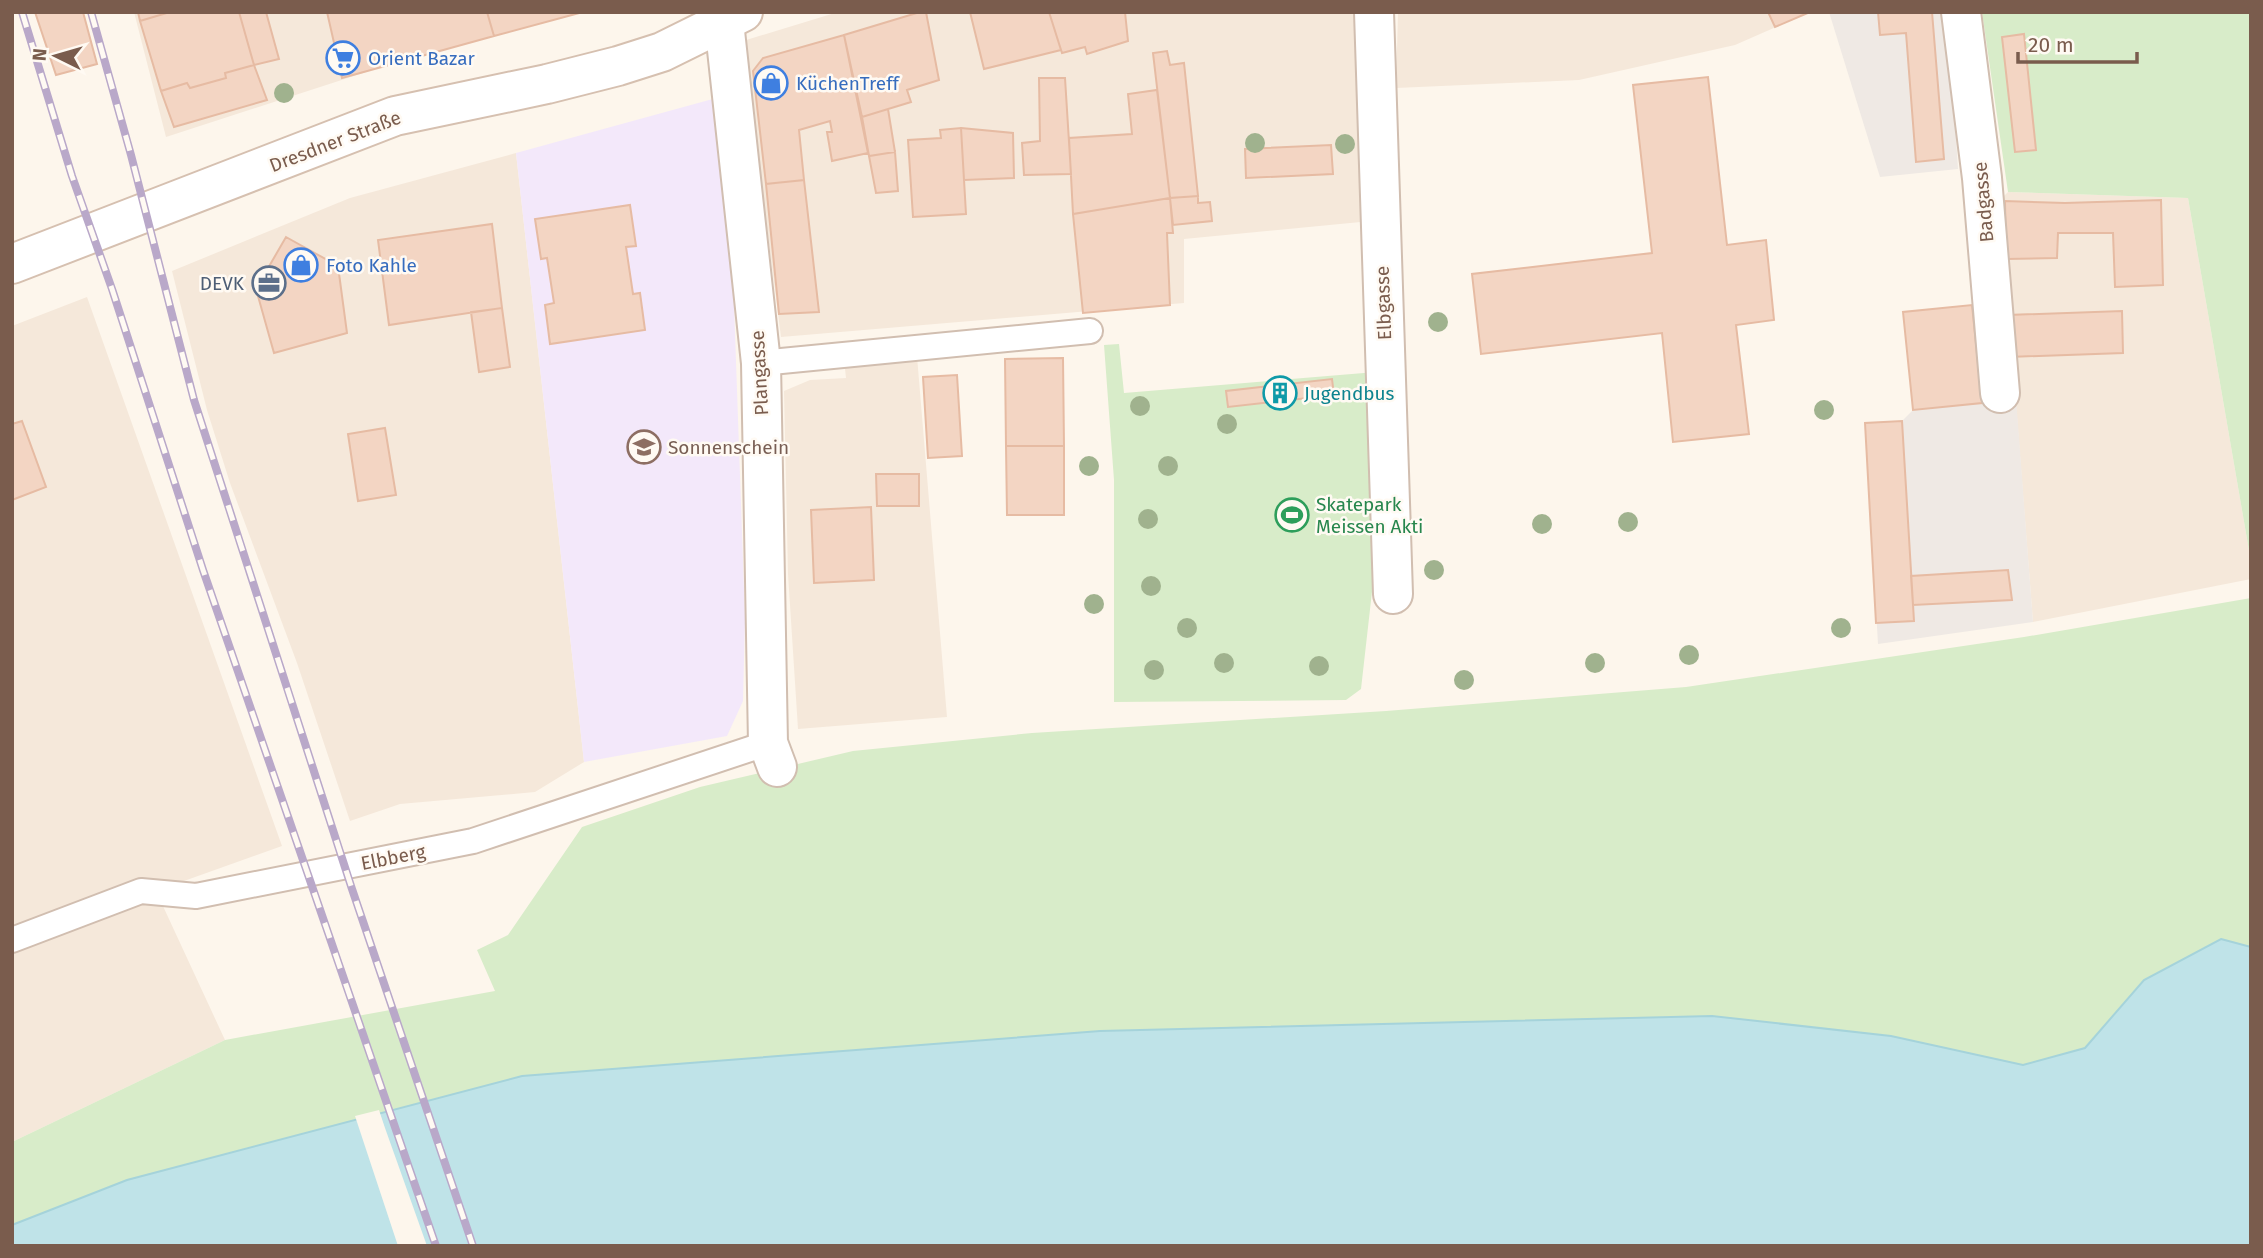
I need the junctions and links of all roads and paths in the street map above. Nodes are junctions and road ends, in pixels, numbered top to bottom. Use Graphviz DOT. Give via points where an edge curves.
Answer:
graph roads {
  1 [pos="1374,12"];
  2 [pos="1961,12"];
  3 [pos="727,15"];
  4 [pos="12,264"];
  5 [pos="1090,331"];
  6 [pos="761,363"];
  7 [pos="2000,393"];
  8 [pos="1393,593"];
  9 [pos="773,755"];
  10 [pos="12,940"];
  1 -- 8 [label="street, Elbgasse"];
  2 -- 7 [label="street, Badgasse" via="1982,178"];
  3 -- 4 [label="street, Dresdner Straße" via="662,52 618,66 395,116"];
  3 -- 6 [label="street, Plangasse"];
  5 -- 6 [label="lane"];
  6 -- 9 [label="street, Plangasse"];
  9 -- 10 [label="lane, Elbberg" via="473,841 196,896 141,891"];
}
